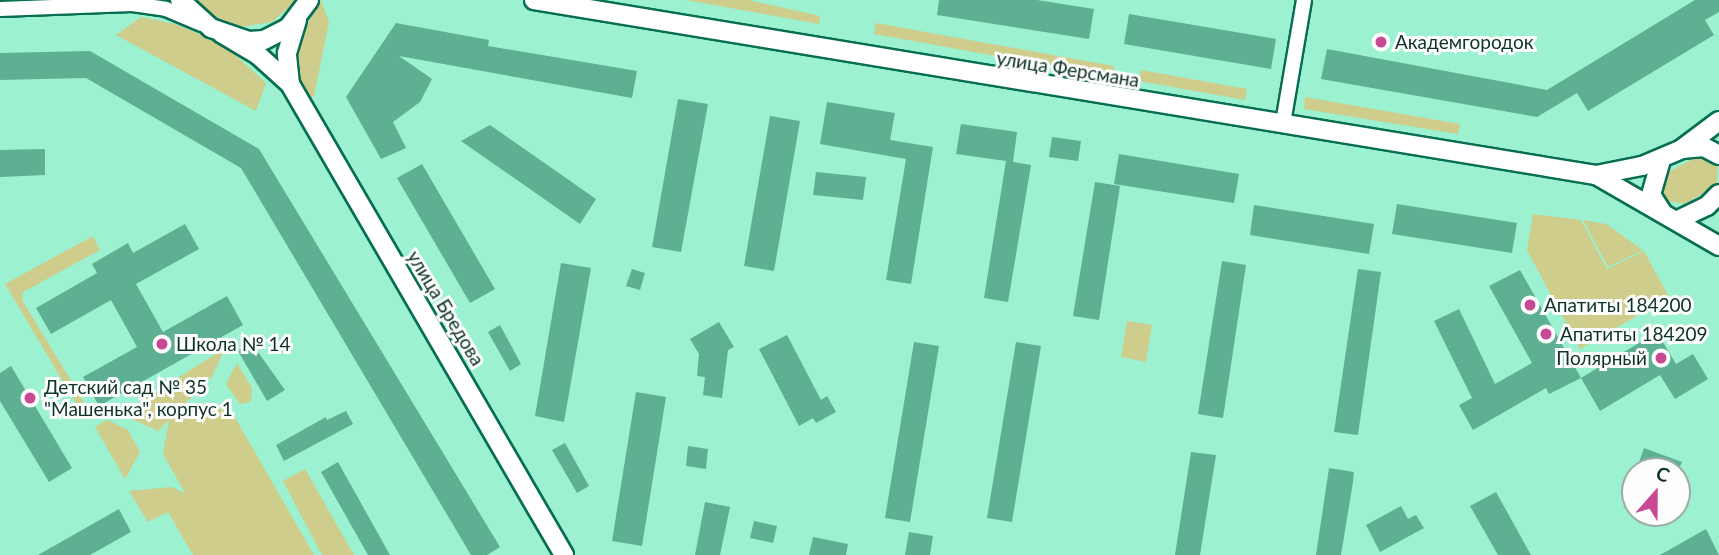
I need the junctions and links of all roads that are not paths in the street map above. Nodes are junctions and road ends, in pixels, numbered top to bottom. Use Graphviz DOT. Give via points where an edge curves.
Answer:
graph roads {
  1 [pos="180,0"];
  2 [pos="534,0"];
  3 [pos="1304,0"];
  4 [pos="109,2"];
  5 [pos="307,6"];
  6 [pos="0,9"];
  7 [pos="216,31"];
  8 [pos="290,84"];
  9 [pos="1719,121"];
  10 [pos="1283,123"];
  11 [pos="1682,149"];
  12 [pos="1719,155"];
  13 [pos="1661,160"];
  14 [pos="1596,175"];
  15 [pos="1719,194"];
  16 [pos="1670,216"];
  17 [pos="1719,246"];
  18 [pos="564,555"];
  1 -- 7 [label="street"];
  2 -- 10 [label="street, улица Ферсмана"];
  3 -- 10 [label="street"];
  4 -- 6 [label="street"];
  4 -- 7 [label="street" via="166,9"];
  5 -- 7 [label="street" via="264,40"];
  5 -- 8 [label="street" via="287,53"];
  7 -- 8 [label="street" via="258,55"];
  8 -- 18 [label="street, улица Бредова"];
  9 -- 11 [label="street"];
  10 -- 14 [label="street, улица Ферсмана"];
  11 -- 12 [label="street" via="1704,147"];
  11 -- 13 [label="street, улица Ферсмана"];
  13 -- 14 [label="street, улица Ферсмана"];
  13 -- 16 [label="street" via="1651,195"];
  14 -- 16 [label="street, улица Ферсмана"];
  15 -- 16 [label="street" via="1707,206"];
  16 -- 17 [label="street, улица Ферсмана"];
}
